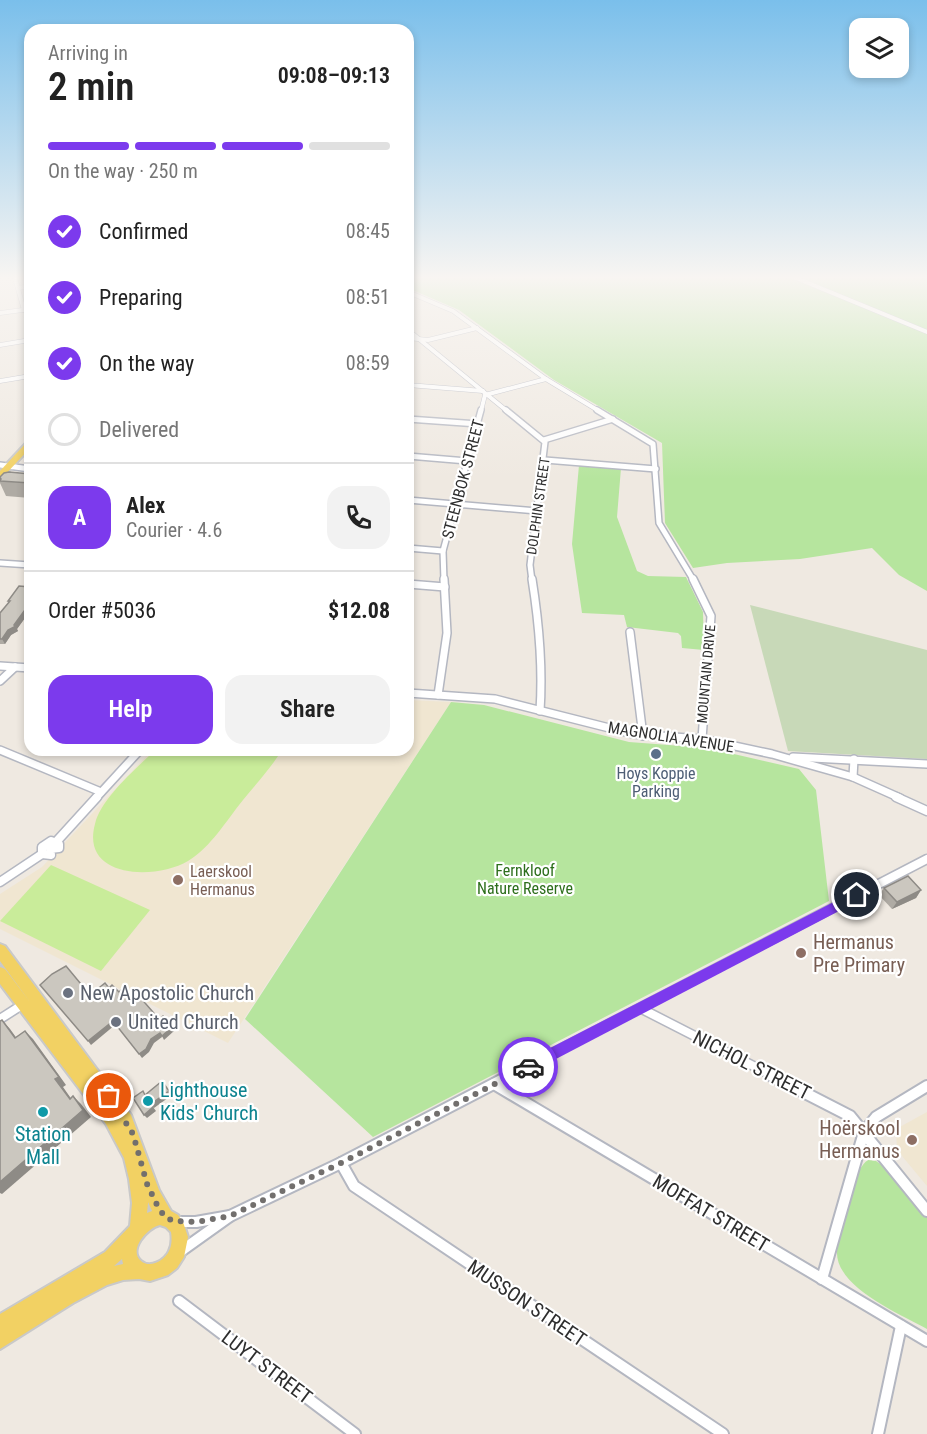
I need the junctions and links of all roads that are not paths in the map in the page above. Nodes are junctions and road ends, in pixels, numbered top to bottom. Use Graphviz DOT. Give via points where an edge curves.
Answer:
graph roads {
  1 [pos="429,345"];
  2 [pos="500,345"];
  3 [pos="24,377"];
  4 [pos="546,378"];
  5 [pos="0,381"];
  6 [pos="414,386"];
  7 [pos="486,393"];
  8 [pos="501,405"];
  9 [pos="482,407"];
  10 [pos="414,419"];
  11 [pos="614,419"];
  12 [pos="478,424"];
  13 [pos="544,440"];
  14 [pos="24,450"];
  15 [pos="414,457"];
  16 [pos="544,460"];
  17 [pos="467,461"];
  18 [pos="0,465"];
  19 [pos="9,466"];
  20 [pos="24,468"];
  21 [pos="656,469"];
  22 [pos="0,475"];
  23 [pos="414,501"];
  24 [pos="455,504"];
  25 [pos="537,511"];
  26 [pos="414,549"];
  27 [pos="443,551"];
  28 [pos="0,562"];
  29 [pos="24,564"];
  30 [pos="414,584"];
  31 [pos="445,587"];
  32 [pos="630,632"];
  33 [pos="0,666"];
  34 [pos="15,667"];
  35 [pos="24,668"];
  36 [pos="0,681"];
  37 [pos="414,693"];
  38 [pos="438,695"];
  39 [pos="540,711"];
  40 [pos="643,736"];
  41 [pos="702,740"];
  42 [pos="0,750"];
  43 [pos="134,756"];
  44 [pos="788,757"];
  45 [pos="854,759"];
  46 [pos="927,764"];
  47 [pos="853,777"];
  48 [pos="101,792"];
  49 [pos="927,811"];
  50 [pos="927,859"];
  51 [pos="0,882"];
  52 [pos="0,950"];
  53 [pos="0,973"];
  54 [pos="29,1000"];
  55 [pos="640,1008"];
  56 [pos="0,1019"];
  57 [pos="494,1084"];
  58 [pos="927,1086"];
  59 [pos="864,1132"];
  60 [pos="341,1163"];
  61 [pos="927,1211"];
  62 [pos="230,1216"];
  63 [pos="169,1219"];
  64 [pos="135,1234"];
  65 [pos="174,1258"];
  66 [pos="138,1271"];
  67 [pos="822,1279"];
  68 [pos="179,1301"];
  69 [pos="0,1324"];
  70 [pos="902,1326"];
  71 [pos="0,1340"];
  72 [pos="927,1341"];
  73 [pos="355,1434"];
  74 [pos="723,1434"];
  75 [pos="878,1434"];
  1 -- 7 [label="street, DOLPHIN STREET"];
  2 -- 4 [label="street, MOUNTAIN DRIVE"];
  3 -- 5 [label="street"];
  4 -- 7 [label="street"];
  4 -- 11 [label="street, MOUNTAIN DRIVE"];
  6 -- 7 [label="street"];
  7 -- 8 [label="street, DOLPHIN STREET"];
  7 -- 9 [label="street, STEENBOK STREET"];
  8 -- 9 [label="street, STEENBOK STREET"];
  8 -- 13 [label="street, DOLPHIN STREET"];
  9 -- 12 [label="street, STEENBOK STREET"];
  10 -- 12 [label="street"];
  11 -- 13 [label="street"];
  11 -- 21 [label="street, MOUNTAIN DRIVE" via="653,444"];
  12 -- 17 [label="street, STEENBOK STREET"];
  13 -- 16 [label="street, DOLPHIN STREET"];
  14 -- 19 [label="main road"];
  15 -- 17 [label="street"];
  16 -- 21 [label="street"];
  16 -- 25 [label="street, DOLPHIN STREET"];
  17 -- 24 [label="street, STEENBOK STREET"];
  18 -- 19 [label="street"];
  19 -- 20 [label="street"];
  19 -- 22 [label="main road"];
  21 -- 41 [label="street, MOUNTAIN DRIVE" via="659,523 710,612"];
  23 -- 24 [label="street"];
  24 -- 25 [label="street"];
  24 -- 27 [label="street, STEENBOK STREET"];
  25 -- 39 [label="street, DOLPHIN STREET" via="530,565 538,619"];
  26 -- 27 [label="street"];
  27 -- 31 [label="street, STEENBOK STREET"];
  28 -- 29 [label="street"];
  30 -- 31 [label="street"];
  31 -- 38 [label="street, STEENBOK STREET" via="447,633"];
  32 -- 40 [label="street"];
  33 -- 34 [label="street"];
  34 -- 35 [label="street"];
  34 -- 36 [label="street"];
  37 -- 38 [label="street, MAGNOLIA AVENUE"];
  38 -- 39 [label="street, MAGNOLIA AVENUE" via="495,699"];
  39 -- 40 [label="street, MAGNOLIA AVENUE"];
  40 -- 41 [label="street, MAGNOLIA AVENUE"];
  41 -- 44 [label="street, MAGNOLIA AVENUE"];
  42 -- 48 [label="street"];
  43 -- 48 [label="street"];
  44 -- 45 [label="street"];
  44 -- 47 [label="street, MAGNOLIA AVENUE"];
  45 -- 46 [label="street"];
  45 -- 47 [label="street"];
  47 -- 49 [label="street, MAGNOLIA AVENUE"];
  48 -- 51 [label="street" via="56,842 46,843 42,854"];
  50 -- 55 [label="street"];
  52 -- 54 [label="main road"];
  53 -- 54 [label="main road"];
  54 -- 56 [label="street"];
  54 -- 63 [label="main road" via="126,1120 152,1195"];
  54 -- 64 [label="main road" via="126,1141 139,1186 140,1212"];
  55 -- 57 [label="street"];
  55 -- 59 [label="street, NICHOL STREET" via="850,1116"];
  57 -- 60 [label="street"];
  57 -- 67 [label="street, MOFFAT STREET"];
  58 -- 59 [label="street" via="876,1117"];
  59 -- 61 [label="street, NICHOL STREET"];
  59 -- 67 [label="street"];
  60 -- 62 [label="street"];
  60 -- 74 [label="street, MUSSON STREET" via="354,1186"];
  62 -- 63 [label="street" via="196,1222"];
  62 -- 65 [label="street"];
  63 -- 64 [label="main road" via="149,1220"];
  63 -- 65 [label="main road" via="180,1236"];
  64 -- 66 [label="main road" via="130,1259"];
  64 -- 69 [label="main road" via="97,1268"];
  65 -- 66 [label="main road" via="156,1273"];
  66 -- 71 [label="main road" via="120,1271 91,1285 42,1311"];
  67 -- 70 [label="street, MOFFAT STREET"];
  68 -- 73 [label="street, LUYT STREET"];
  70 -- 72 [label="street, MOFFAT STREET"];
  70 -- 75 [label="street"];
}
